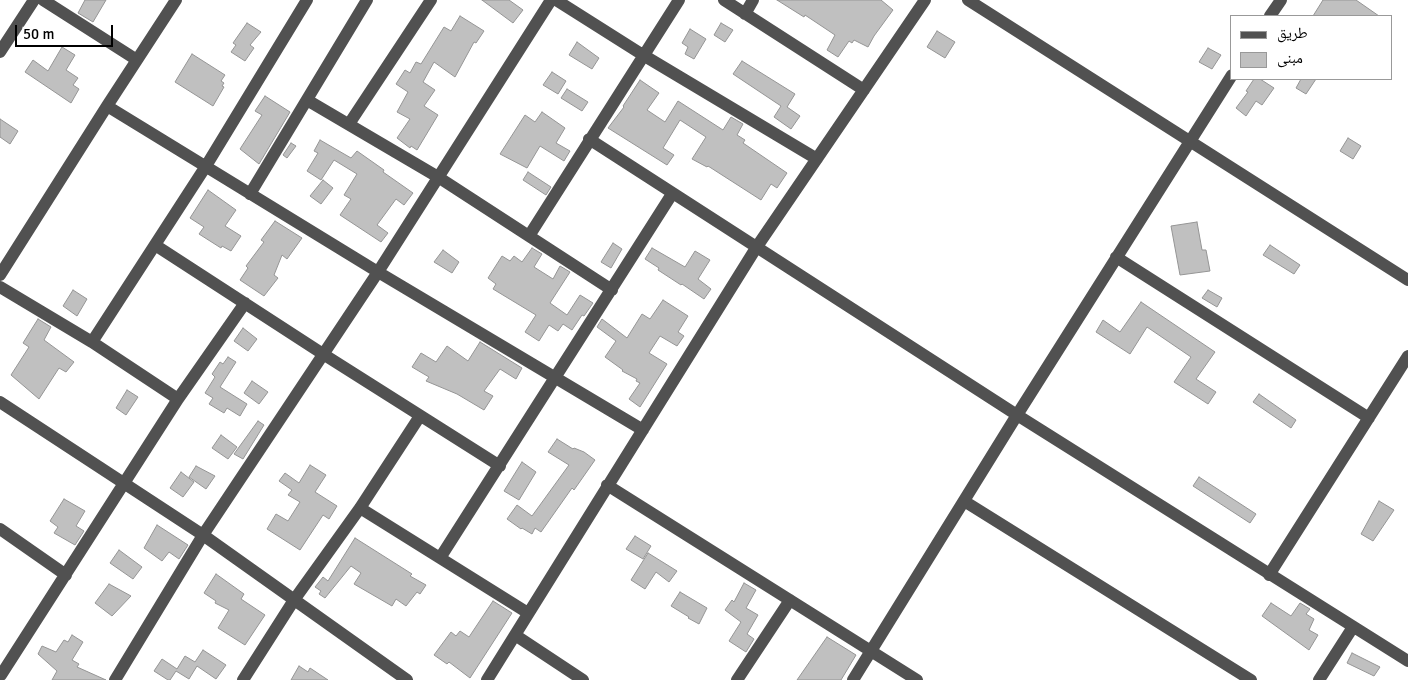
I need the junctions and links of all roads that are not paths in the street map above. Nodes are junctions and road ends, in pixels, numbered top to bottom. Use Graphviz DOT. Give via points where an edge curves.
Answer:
graph roads {
  1 [pos="34,0"];
  2 [pos="43,0"];
  3 [pos="176,0"];
  4 [pos="307,0"];
  5 [pos="431,0"];
  6 [pos="551,0"];
  7 [pos="556,0"];
  8 [pos="679,0"];
  9 [pos="724,0"];
  10 [pos="753,0"];
  11 [pos="925,0"];
  12 [pos="968,0"];
  13 [pos="1281,0"];
  14 [pos="363,1"];
  15 [pos="745,14"];
  16 [pos="1271,15"];
  17 [pos="0,52"];
  18 [pos="643,55"];
  19 [pos="136,60"];
  20 [pos="1230,78"];
  21 [pos="864,90"];
  22 [pos="307,100"];
  23 [pos="107,106"];
  24 [pos="349,124"];
  25 [pos="590,140"];
  26 [pos="1189,140"];
  27 [pos="817,159"];
  28 [pos="206,166"];
  29 [pos="438,177"];
  30 [pos="250,194"];
  31 [pos="672,194"];
  32 [pos="529,236"];
  33 [pos="155,245"];
  34 [pos="756,248"];
  35 [pos="1116,257"];
  36 [pos="378,272"];
  37 [pos="0,275"];
  38 [pos="1408,280"];
  39 [pos="0,286"];
  40 [pos="612,290"];
  41 [pos="245,304"];
  42 [pos="92,342"];
  43 [pos="323,354"];
  44 [pos="1408,356"];
  45 [pos="556,378"];
  46 [pos="178,399"];
  47 [pos="0,402"];
  48 [pos="1016,415"];
  49 [pos="420,416"];
  50 [pos="1369,418"];
  51 [pos="643,430"];
  52 [pos="500,466"];
  53 [pos="124,483"];
  54 [pos="607,485"];
  55 [pos="964,501"];
  56 [pos="360,508"];
  57 [pos="0,529"];
  58 [pos="203,535"];
  59 [pos="440,558"];
  60 [pos="66,575"];
  61 [pos="1269,575"];
  62 [pos="294,600"];
  63 [pos="790,600"];
  64 [pos="528,614"];
  65 [pos="1352,626"];
  66 [pos="514,635"];
  67 [pos="872,651"];
  68 [pos="1408,661"];
  69 [pos="3,677"];
  70 [pos="114,680"];
  71 [pos="243,680"];
  72 [pos="407,680"];
  73 [pos="487,680"];
  74 [pos="583,680"];
  75 [pos="737,680"];
  76 [pos="852,680"];
  77 [pos="917,680"];
  78 [pos="1251,680"];
  79 [pos="1319,680"];
  1 -- 17 [label="street"];
  2 -- 19 [label="street"];
  3 -- 19 [label="street"];
  4 -- 28 [label="street"];
  5 -- 24 [label="street"];
  6 -- 29 [label="street"];
  7 -- 18 [label="street"];
  8 -- 18 [label="street"];
  9 -- 15 [label="street"];
  10 -- 15 [label="street"];
  11 -- 21 [label="street"];
  12 -- 26 [label="street"];
  13 -- 16 [label="street"];
  14 -- 22 [label="street"];
  15 -- 21 [label="street"];
  18 -- 25 [label="street"];
  18 -- 27 [label="street"];
  19 -- 23 [label="street"];
  20 -- 26 [label="street"];
  21 -- 27 [label="street"];
  22 -- 24 [label="street"];
  22 -- 30 [label="street"];
  23 -- 28 [label="street"];
  23 -- 37 [label="street"];
  24 -- 29 [label="street"];
  25 -- 31 [label="street"];
  25 -- 32 [label="street"];
  26 -- 35 [label="street"];
  26 -- 38 [label="street"];
  27 -- 34 [label="street"];
  28 -- 30 [label="street"];
  28 -- 33 [label="street"];
  29 -- 32 [label="street"];
  29 -- 36 [label="street"];
  30 -- 36 [label="street"];
  31 -- 34 [label="street"];
  31 -- 40 [label="street"];
  32 -- 40 [label="street"];
  33 -- 41 [label="street"];
  33 -- 42 [label="street"];
  34 -- 48 [label="street"];
  34 -- 51 [label="street"];
  35 -- 48 [label="street"];
  35 -- 50 [label="street"];
  36 -- 43 [label="street"];
  36 -- 45 [label="street"];
  39 -- 42 [label="street"];
  40 -- 45 [label="street"];
  41 -- 43 [label="street"];
  41 -- 46 [label="street"];
  42 -- 46 [label="street"];
  43 -- 49 [label="street"];
  43 -- 58 [label="street"];
  44 -- 50 [label="street"];
  45 -- 51 [label="street"];
  45 -- 52 [label="street"];
  46 -- 53 [label="street"];
  47 -- 53 [label="street"];
  48 -- 55 [label="street"];
  48 -- 61 [label="street"];
  49 -- 52 [label="street"];
  49 -- 56 [label="street"];
  50 -- 61 [label="street"];
  51 -- 54 [label="street"];
  52 -- 59 [label="street"];
  53 -- 58 [label="street"];
  53 -- 60 [label="street"];
  54 -- 63 [label="street"];
  54 -- 64 [label="street"];
  55 -- 67 [label="street"];
  55 -- 78 [label="street"];
  56 -- 59 [label="street"];
  56 -- 62 [label="street"];
  57 -- 60 [label="street"];
  58 -- 62 [label="street"];
  58 -- 70 [label="street"];
  59 -- 64 [label="street"];
  60 -- 69 [label="street"];
  61 -- 65 [label="street"];
  62 -- 71 [label="street"];
  62 -- 72 [label="street"];
  63 -- 67 [label="street"];
  63 -- 75 [label="street"];
  64 -- 66 [label="street"];
  65 -- 68 [label="street"];
  65 -- 79 [label="street"];
  66 -- 73 [label="street"];
  66 -- 74 [label="street"];
  67 -- 76 [label="street"];
  67 -- 77 [label="street"];
}
